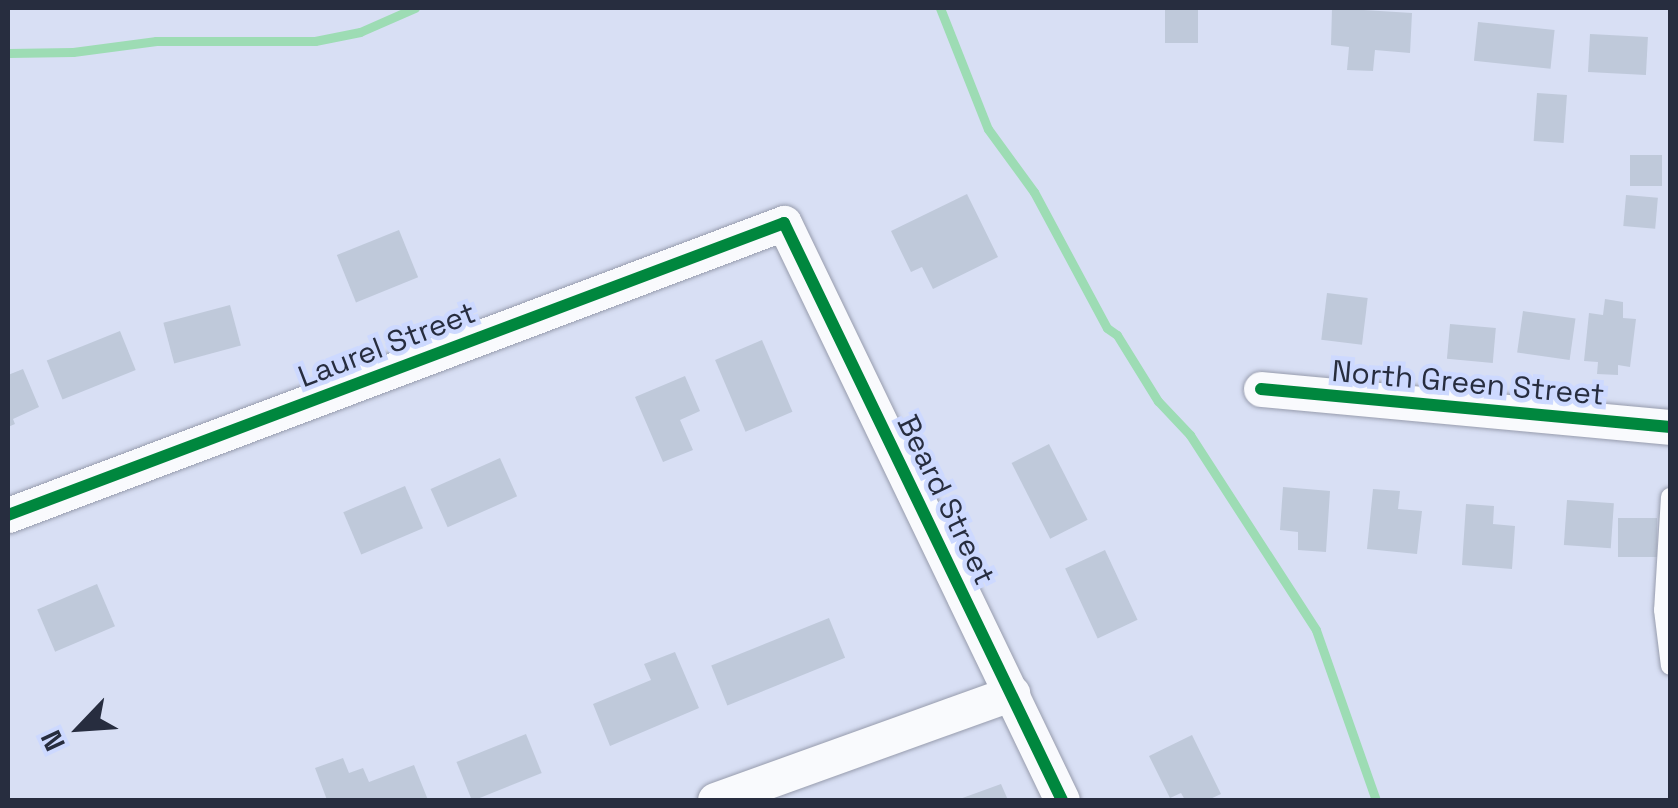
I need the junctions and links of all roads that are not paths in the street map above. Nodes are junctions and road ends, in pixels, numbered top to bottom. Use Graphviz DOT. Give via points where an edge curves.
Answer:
graph roads {
  1 [pos="784,223"];
  2 [pos="1262,389"];
  3 [pos="1670,428"];
  4 [pos="1670,498"];
  5 [pos="8,514"];
  6 [pos="1670,666"];
  7 [pos="1012,693"];
  8 [pos="715,800"];
  9 [pos="1062,800"];
  1 -- 5 [label="street, Laurel Street"];
  1 -- 7 [label="street, Beard Street"];
  2 -- 3 [label="street, North Green Street"];
  4 -- 6 [label="lane" via="1663,610"];
  7 -- 8 [label="street"];
  7 -- 9 [label="street, Beard Street"];
}
